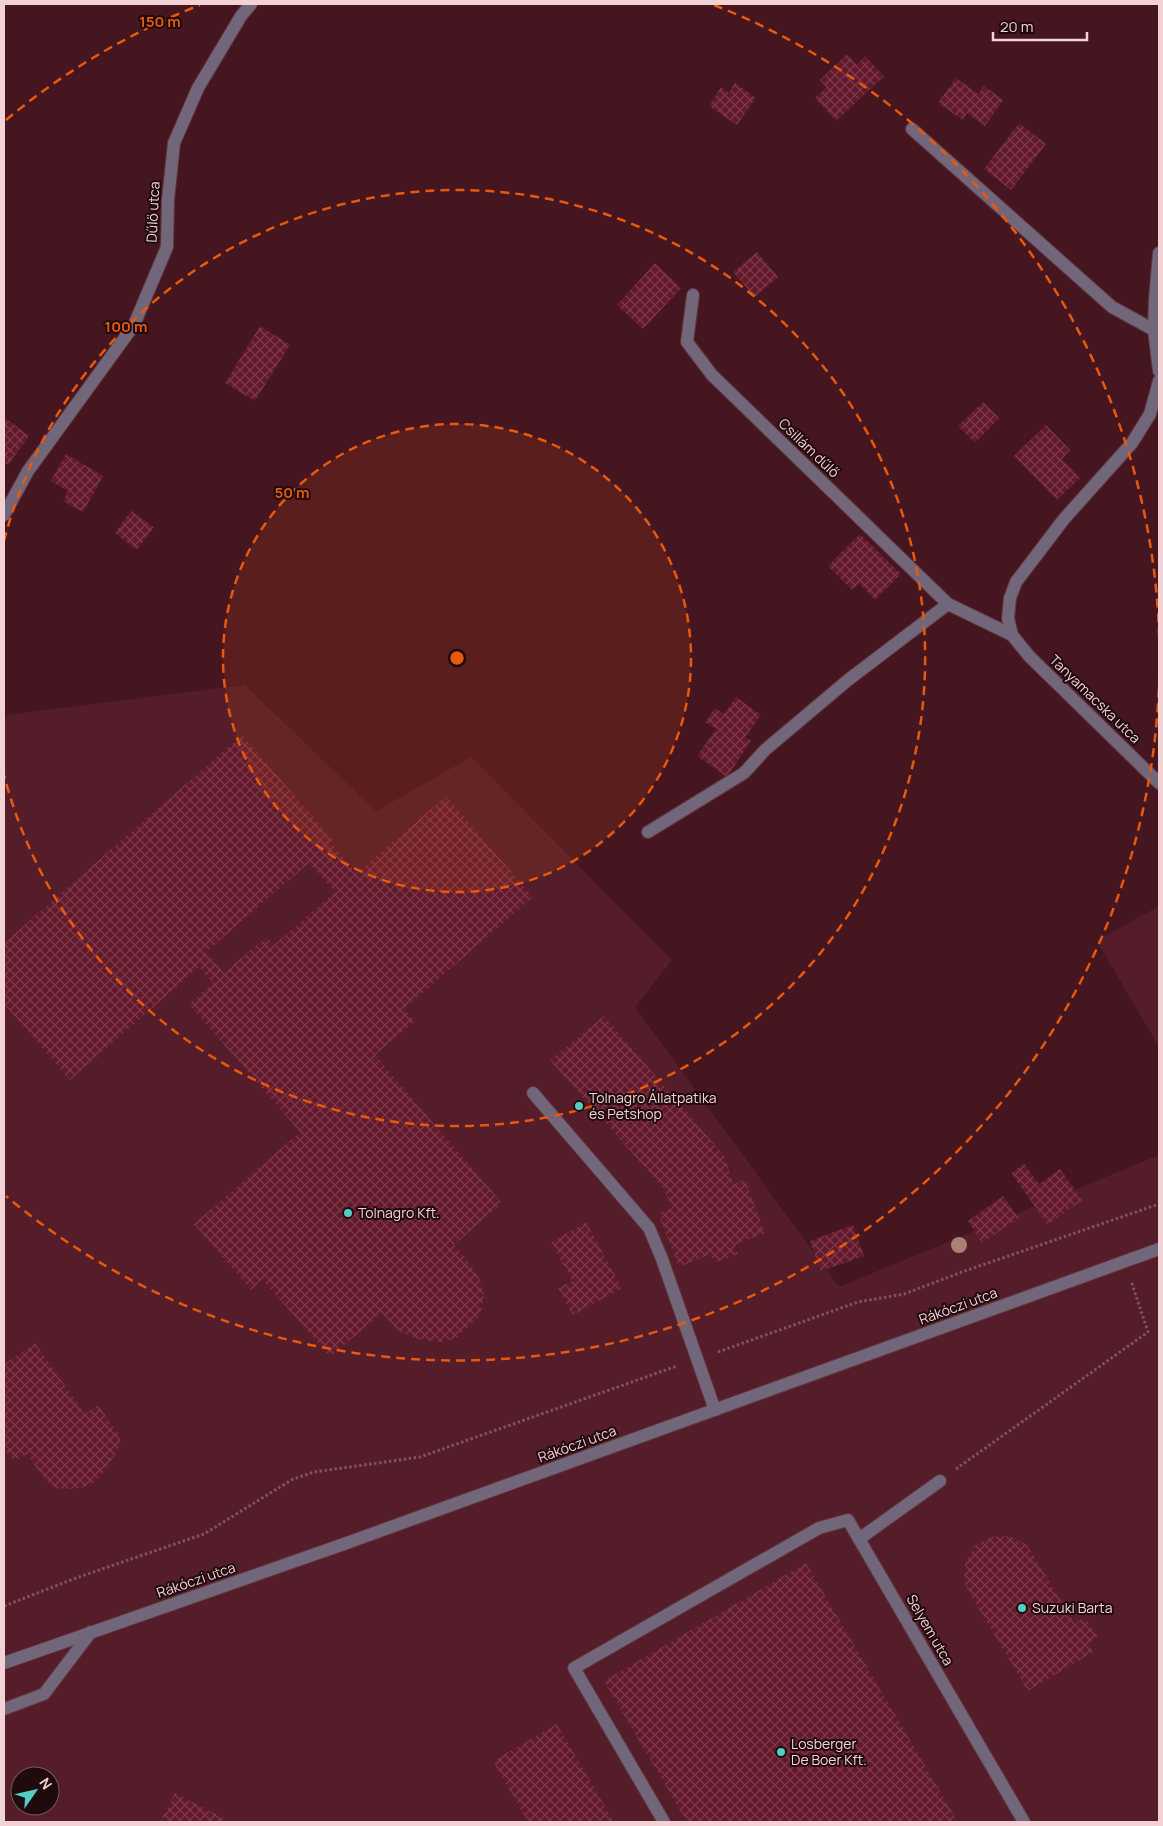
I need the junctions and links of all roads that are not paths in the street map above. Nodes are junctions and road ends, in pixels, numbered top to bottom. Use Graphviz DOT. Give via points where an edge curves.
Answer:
graph roads {
  1 [pos="251,4"];
  2 [pos="912,129"];
  3 [pos="1159,254"];
  4 [pos="693,295"];
  5 [pos="1154,330"];
  6 [pos="1159,371"];
  7 [pos="1159,381"];
  8 [pos="4,515"];
  9 [pos="948,604"];
  10 [pos="1012,635"];
  11 [pos="1159,783"];
  12 [pos="648,832"];
  13 [pos="533,1093"];
  14 [pos="1159,1249"];
  15 [pos="715,1410"];
  16 [pos="940,1482"];
  17 [pos="859,1539"];
  18 [pos="90,1632"];
  19 [pos="4,1663"];
  20 [pos="4,1709"];
  21 [pos="664,1822"];
  22 [pos="1024,1822"];
  1 -- 8 [label="street, Dűlő utca" via="198,88 174,143 167,247 134,325 28,470"];
  2 -- 5 [label="street" via="1112,307"];
  3 -- 5 [label="street"];
  4 -- 9 [label="street, Csillám dűlő" via="687,342 712,375"];
  5 -- 6 [label="street"];
  7 -- 10 [label="street" via="1150,414 1132,443 1064,519 1016,582 1008,618"];
  9 -- 10 [label="street, Csillám dűlő"];
  9 -- 12 [label="street" via="848,680 765,750 744,773"];
  10 -- 11 [label="street, Tanyamacska utca" via="1029,656"];
  13 -- 15 [label="street" via="649,1228"];
  14 -- 15 [label="street, Rákóczi utca"];
  15 -- 18 [label="street, Rákóczi utca"];
  16 -- 17 [label="street"];
  17 -- 21 [label="street, Selyem utca" via="848,1520 819,1528 574,1668"];
  17 -- 22 [label="street, Selyem utca"];
  18 -- 19 [label="street, Rákóczi utca"];
  18 -- 20 [label="street" via="44,1694"];
}
